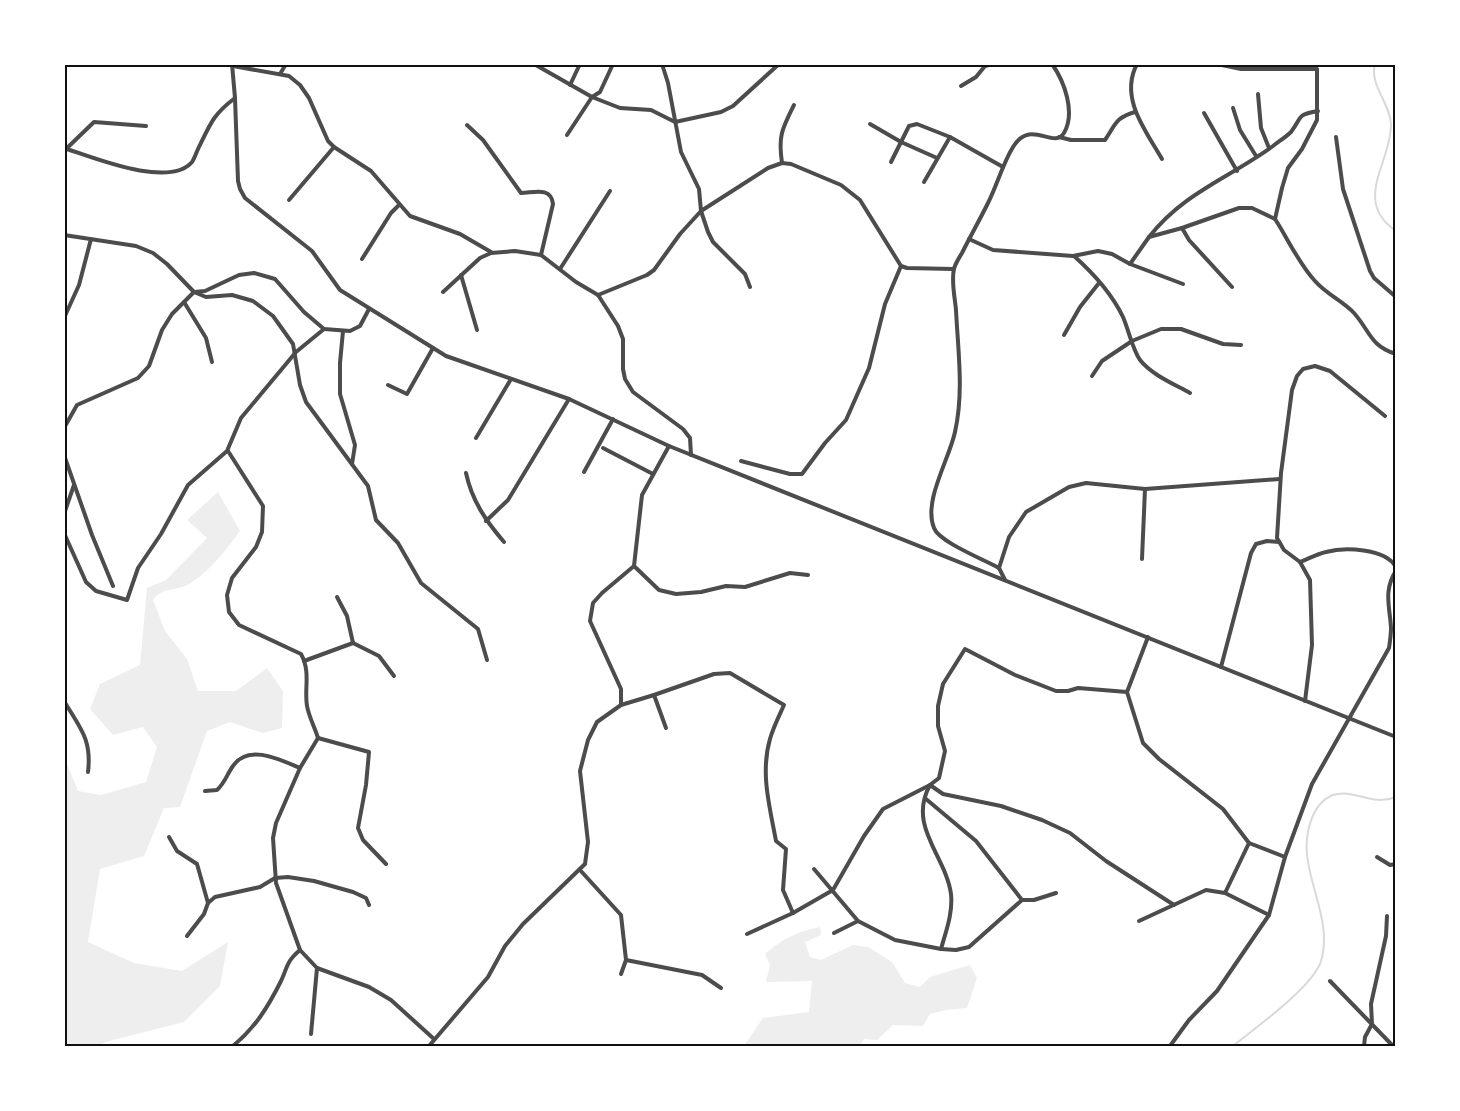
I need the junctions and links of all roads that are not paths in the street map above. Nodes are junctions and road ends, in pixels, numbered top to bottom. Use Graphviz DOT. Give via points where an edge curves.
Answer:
graph roads {
  1 [pos="286,64"];
  2 [pos="534,64"];
  3 [pos="580,64"];
  4 [pos="614,64"];
  5 [pos="662,64"];
  6 [pos="780,64"];
  7 [pos="993,64"];
  8 [pos="1052,64"];
  9 [pos="1137,64"];
  10 [pos="1217,64"];
  11 [pos="1310,64"];
  12 [pos="233,65"];
  13 [pos="985,65"];
  14 [pos="1317,69"];
  15 [pos="280,74"];
  16 [pos="570,85"];
  17 [pos="961,86"];
  18 [pos="1258,94"];
  19 [pos="591,97"];
  20 [pos="236,98"];
  21 [pos="794,105"];
  22 [pos="1233,108"];
  23 [pos="1318,111"];
  24 [pos="1134,112"];
  25 [pos="1204,113"];
  26 [pos="675,122"];
  27 [pos="870,124"];
  28 [pos="467,125"];
  29 [pos="146,126"];
  30 [pos="567,135"];
  31 [pos="950,137"];
  32 [pos="1059,137"];
  33 [pos="1336,137"];
  34 [pos="901,142"];
  35 [pos="334,147"];
  36 [pos="1269,148"];
  37 [pos="65,149"];
  38 [pos="1256,156"];
  39 [pos="937,158"];
  40 [pos="1162,159"];
  41 [pos="891,162"];
  42 [pos="782,163"];
  43 [pos="1003,167"];
  44 [pos="1237,171"];
  45 [pos="924,182"];
  46 [pos="610,191"];
  47 [pos="289,201"];
  48 [pos="399,205"];
  49 [pos="701,211"];
  50 [pos="1275,219"];
  51 [pos="1182,228"];
  52 [pos="64,235"];
  53 [pos="1149,237"];
  54 [pos="91,239"];
  55 [pos="969,239"];
  56 [pos="491,253"];
  57 [pos="541,255"];
  58 [pos="1073,256"];
  59 [pos="362,259"];
  60 [pos="1130,264"];
  61 [pos="902,266"];
  62 [pos="560,269"];
  63 [pos="954,269"];
  64 [pos="461,275"];
  65 [pos="1099,283"];
  66 [pos="1183,284"];
  67 [pos="750,287"];
  68 [pos="1232,287"];
  69 [pos="194,292"];
  70 [pos="443,292"];
  71 [pos="598,295"];
  72 [pos="1395,297"];
  73 [pos="184,302"];
  74 [pos="369,309"];
  75 [pos="64,318"];
  76 [pos="324,329"];
  77 [pos="477,330"];
  78 [pos="343,331"];
  79 [pos="1064,335"];
  80 [pos="1132,340"];
  81 [pos="1241,345"];
  82 [pos="433,348"];
  83 [pos="296,352"];
  84 [pos="1395,354"];
  85 [pos="212,362"];
  86 [pos="1092,376"];
  87 [pos="511,379"];
  88 [pos="388,385"];
  89 [pos="1190,393"];
  90 [pos="569,399"];
  91 [pos="1385,416"];
  92 [pos="613,419"];
  93 [pos="64,428"];
  94 [pos="476,438"];
  95 [pos="669,446"];
  96 [pos="603,448"];
  97 [pos="227,451"];
  98 [pos="64,455"];
  99 [pos="691,455"];
  100 [pos="741,461"];
  101 [pos="352,465"];
  102 [pos="584,472"];
  103 [pos="466,473"];
  104 [pos="653,474"];
  105 [pos="1281,479"];
  106 [pos="75,484"];
  107 [pos="1145,489"];
  108 [pos="64,514"];
  109 [pos="486,521"];
  110 [pos="64,533"];
  111 [pos="504,542"];
  112 [pos="1279,542"];
  113 [pos="1142,559"];
  114 [pos="1300,562"];
  115 [pos="634,566"];
  116 [pos="999,568"];
  117 [pos="1395,569"];
  118 [pos="808,575"];
  119 [pos="1005,580"];
  120 [pos="113,586"];
  121 [pos="338,597"];
  122 [pos="1393,628"];
  123 [pos="1148,637"];
  124 [pos="353,643"];
  125 [pos="487,660"];
  126 [pos="304,661"];
  127 [pos="1221,667"];
  128 [pos="394,676"];
  129 [pos="1127,692"];
  130 [pos="654,695"];
  131 [pos="64,701"];
  132 [pos="1305,701"];
  133 [pos="621,705"];
  134 [pos="1348,718"];
  135 [pos="666,728"];
  136 [pos="1395,737"];
  137 [pos="318,738"];
  138 [pos="300,768"];
  139 [pos="88,772"];
  140 [pos="930,785"];
  141 [pos="205,791"];
  142 [pos="925,799"];
  143 [pos="169,837"];
  144 [pos="1249,843"];
  145 [pos="1285,857"];
  146 [pos="1377,857"];
  147 [pos="386,864"];
  148 [pos="1395,864"];
  149 [pos="814,869"];
  150 [pos="580,870"];
  151 [pos="275,878"];
  152 [pos="833,890"];
  153 [pos="1056,892"];
  154 [pos="1225,893"];
  155 [pos="1022,900"];
  156 [pos="208,903"];
  157 [pos="369,905"];
  158 [pos="1174,905"];
  159 [pos="793,913"];
  160 [pos="1269,915"];
  161 [pos="1387,916"];
  162 [pos="858,921"];
  163 [pos="1139,921"];
  164 [pos="834,933"];
  165 [pos="747,934"];
  166 [pos="187,936"];
  167 [pos="941,949"];
  168 [pos="300,950"];
  169 [pos="626,960"];
  170 [pos="317,968"];
  171 [pos="621,974"];
  172 [pos="1330,981"];
  173 [pos="721,988"];
  174 [pos="1372,1024"];
  175 [pos="311,1034"];
  176 [pos="434,1039"];
  177 [pos="1392,1046"];
  178 [pos="233,1047"];
  179 [pos="429,1047"];
  180 [pos="1170,1047"];
  181 [pos="1364,1047"];
  1 -- 15 [label="street"];
  2 -- 16 [label="street"];
  3 -- 16 [label="street"];
  4 -- 19 [label="street" via="600,92"];
  5 -- 26 [label="street"];
  6 -- 26 [label="street" via="733,106"];
  7 -- 13 [label="street"];
  8 -- 32 [label="street" via="1065,85 1068,101 1067,123"];
  9 -- 24 [label="street" via="1132,89"];
  10 -- 14 [label="street" via="1241,69"];
  11 -- 14 [label="street"];
  12 -- 15 [label="street"];
  12 -- 20 [label="street"];
  13 -- 17 [label="street" via="975,78"];
  14 -- 23 [label="street"];
  15 -- 35 [label="street" via="300,85"];
  16 -- 19 [label="street"];
  18 -- 36 [label="street" via="1261,128"];
  19 -- 26 [label="street" via="620,108 651,110"];
  19 -- 30 [label="street"];
  20 -- 37 [label="street" via="213,117 192,162 182,169 135,171"];
  20 -- 74 [label="street" via="238,181 245,198 312,251 340,290"];
  21 -- 42 [label="street" via="782,128"];
  22 -- 38 [label="street" via="1240,130"];
  23 -- 36 [label="street" via="1298,118 1290,133"];
  23 -- 50 [label="street" via="1302,149 1288,168"];
  24 -- 32 [label="street" via="1115,122 1105,140"];
  24 -- 40 [label="street"];
  25 -- 44 [label="street"];
  26 -- 49 [label="street" via="681,152 699,189"];
  27 -- 34 [label="street"];
  28 -- 57 [label="street" via="483,140 521,193 538,191 552,198"];
  29 -- 37 [label="street" via="99,122 89,125"];
  31 -- 34 [label="street" via="914,124"];
  31 -- 39 [label="street"];
  31 -- 43 [label="street"];
  32 -- 43 [label="street" via="1020,137"];
  33 -- 72 [label="street" via="1343,189 1370,271"];
  34 -- 39 [label="street"];
  34 -- 41 [label="street"];
  35 -- 47 [label="street"];
  35 -- 48 [label="street" via="370,171"];
  36 -- 38 [label="street"];
  38 -- 44 [label="street"];
  39 -- 45 [label="street"];
  42 -- 49 [label="street"];
  42 -- 61 [label="street" via="841,185 860,200"];
  43 -- 55 [label="street"];
  44 -- 53 [label="street" via="1204,187"];
  46 -- 62 [label="street"];
  48 -- 56 [label="street" via="410,216 460,234"];
  48 -- 59 [label="street"];
  49 -- 67 [label="street" via="713,242 745,274"];
  49 -- 71 [label="street" via="654,270"];
  50 -- 51 [label="street" via="1246,207"];
  50 -- 84 [label="street" via="1313,279 1355,314 1376,345"];
  51 -- 53 [label="street"];
  51 -- 68 [label="street"];
  52 -- 54 [label="street"];
  53 -- 60 [label="street"];
  54 -- 69 [label="street" via="136,246 153,253"];
  54 -- 75 [label="street" via="79,285"];
  55 -- 58 [label="street" via="993,250"];
  55 -- 63 [label="street"];
  56 -- 57 [label="street" via="515,250"];
  56 -- 64 [label="street"];
  57 -- 62 [label="street"];
  58 -- 60 [label="street" via="1098,251"];
  58 -- 65 [label="street"];
  60 -- 66 [label="street"];
  61 -- 63 [label="street"];
  61 -- 100 [label="street" via="885,304 869,368 846,420 802,474"];
  62 -- 71 [label="street"];
  63 -- 116 [label="street" via="961,397 955,434 932,502 932,522 935,532 945,539"];
  64 -- 70 [label="street"];
  64 -- 77 [label="street"];
  65 -- 79 [label="street"];
  65 -- 80 [label="street" via="1122,315"];
  69 -- 73 [label="street"];
  69 -- 76 [label="street" via="254,273 275,279"];
  69 -- 83 [label="street" via="206,297 232,295 253,301 279,323"];
  71 -- 99 [label="street" via="623,339 625,379 633,392 683,429 690,438"];
  73 -- 85 [label="street" via="206,338"];
  73 -- 93 [label="street" via="162,330 149,366 138,378 77,405"];
  74 -- 78 [label="street" via="360,326"];
  74 -- 82 [label="street"];
  76 -- 78 [label="street"];
  76 -- 83 [label="street"];
  78 -- 101 [label="street" via="340,394 355,446"];
  80 -- 81 [label="street" via="1161,329 1181,329 1223,344"];
  80 -- 86 [label="street" via="1102,361"];
  80 -- 89 [label="street" via="1140,360 1154,373"];
  82 -- 87 [label="street"];
  82 -- 88 [label="street" via="407,394"];
  83 -- 97 [label="street" via="241,417"];
  83 -- 101 [label="street" via="306,402"];
  87 -- 90 [label="street"];
  87 -- 94 [label="street"];
  90 -- 92 [label="street"];
  90 -- 109 [label="street" via="508,500"];
  91 -- 105 [label="street" via="1330,371 1315,366 1303,369 1292,390"];
  92 -- 95 [label="street"];
  92 -- 102 [label="street"];
  95 -- 99 [label="street"];
  95 -- 104 [label="street"];
  96 -- 104 [label="street"];
  97 -- 110 [label="street" via="188,485 138,568 127,600 96,591 86,582"];
  97 -- 126 [label="street" via="263,506 262,532 256,547 232,578 227,595 229,612 238,625 301,654"];
  98 -- 106 [label="street"];
  99 -- 119 [label="street"];
  101 -- 125 [label="street" via="368,486 376,519 398,543 421,583 478,629"];
  103 -- 109 [label="street" via="470,491"];
  104 -- 115 [label="street" via="639,504"];
  105 -- 107 [label="street"];
  105 -- 112 [label="street"];
  106 -- 108 [label="street"];
  106 -- 120 [label="street"];
  107 -- 113 [label="street"];
  107 -- 116 [label="street" via="1086,483 1069,487 1026,512 1009,537"];
  109 -- 111 [label="street"];
  112 -- 114 [label="street"];
  112 -- 127 [label="street" via="1256,544 1251,553"];
  114 -- 117 [label="street" via="1326,552 1358,549 1378,554 1394,563"];
  114 -- 132 [label="street" via="1310,580 1312,645"];
  115 -- 118 [label="street" via="658,590 676,594 745,587 790,573"];
  115 -- 133 [label="street" via="593,603 590,621 621,689"];
  116 -- 119 [label="street"];
  117 -- 122 [label="street" via="1387,591"];
  119 -- 123 [label="street"];
  121 -- 124 [label="street"];
  122 -- 134 [label="street" via="1389,648"];
  123 -- 127 [label="street"];
  123 -- 129 [label="street"];
  124 -- 126 [label="street"];
  124 -- 128 [label="street" via="380,656"];
  126 -- 137 [label="street" via="307,705"];
  127 -- 132 [label="street"];
  129 -- 140 [label="street" via="1078,687 1056,691 964,649 943,684 938,726 945,751 939,778"];
  129 -- 144 [label="street" via="1143,742 1223,808"];
  130 -- 133 [label="street"];
  130 -- 135 [label="street"];
  130 -- 159 [label="street" via="714,674 730,673 784,705 770,740 766,781 776,841 786,849 783,890"];
  131 -- 139 [label="street" via="88,744"];
  132 -- 134 [label="street"];
  133 -- 150 [label="street" via="597,722 580,771 588,842 585,864"];
  134 -- 136 [label="street"];
  134 -- 145 [label="street" via="1312,784"];
  137 -- 138 [label="street"];
  137 -- 147 [label="street" via="369,752 358,828 363,840"];
  138 -- 141 [label="street" via="250,754 233,765 217,790"];
  138 -- 151 [label="street" via="276,823"];
  140 -- 142 [label="street"];
  140 -- 152 [label="street" via="883,810"];
  140 -- 158 [label="street" via="943,794 1001,806 1070,833"];
  142 -- 155 [label="street" via="976,841"];
  142 -- 167 [label="street" via="926,833 948,881 951,897"];
  143 -- 156 [label="street" via="177,851 197,864"];
  144 -- 145 [label="street"];
  144 -- 154 [label="street"];
  145 -- 160 [label="street"];
  146 -- 148 [label="street"];
  149 -- 152 [label="street"];
  150 -- 169 [label="street" via="621,915"];
  150 -- 176 [label="street" via="523,924 488,977"];
  151 -- 156 [label="street" via="260,886 215,897"];
  151 -- 157 [label="street" via="314,881 353,892 366,898"];
  151 -- 168 [label="street"];
  152 -- 159 [label="street"];
  152 -- 162 [label="street"];
  153 -- 155 [label="street"];
  154 -- 158 [label="street" via="1206,890"];
  154 -- 160 [label="street"];
  155 -- 167 [label="street" via="969,947"];
  156 -- 166 [label="street"];
  158 -- 163 [label="street"];
  159 -- 165 [label="street"];
  160 -- 180 [label="street" via="1217,992 1189,1020"];
  161 -- 174 [label="street" via="1371,1004"];
  162 -- 164 [label="street"];
  162 -- 167 [label="street" via="895,940"];
  168 -- 170 [label="street"];
  168 -- 178 [label="street" via="288,961 262,1017"];
  169 -- 171 [label="street"];
  169 -- 173 [label="street" via="702,975"];
  170 -- 175 [label="street"];
  170 -- 176 [label="street" via="369,987 391,1000"];
  172 -- 174 [label="street"];
  174 -- 177 [label="street"];
  174 -- 181 [label="street"];
  176 -- 179 [label="street"];
}
